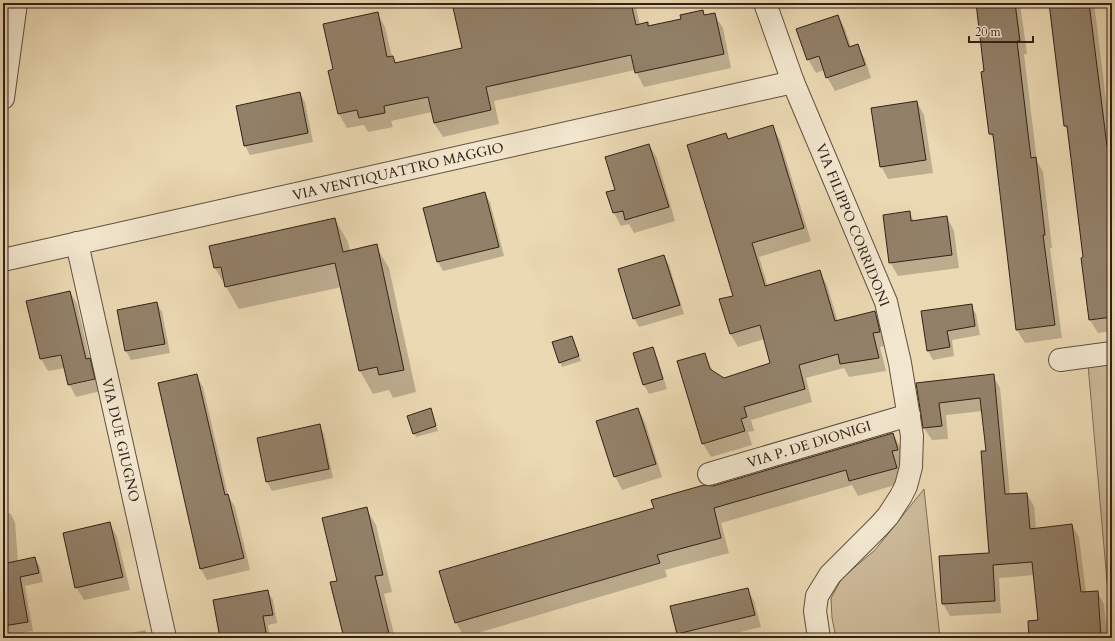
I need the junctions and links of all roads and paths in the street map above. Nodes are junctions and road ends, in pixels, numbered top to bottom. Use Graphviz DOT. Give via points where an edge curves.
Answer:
graph roads {
  1 [pos="16,3"];
  2 [pos="765,3"];
  3 [pos="793,82"];
  4 [pos="3,98"];
  5 [pos="77,243"];
  6 [pos="3,260"];
  7 [pos="1112,353"];
  8 [pos="1060,360"];
  9 [pos="909,415"];
  10 [pos="709,474"];
  11 [pos="165,638"];
  12 [pos="819,638"];
  1 -- 4 [label="street"];
  2 -- 3 [label="street, VIA FILIPPO CORRIDONI"];
  3 -- 5 [label="street, VIA VENTIQUATTRO MAGGIO"];
  3 -- 9 [label="street, VIA FILIPPO CORRIDONI" via="878,279 894,332"];
  5 -- 6 [label="street, VIA VENTIQUATTRO MAGGIO"];
  5 -- 11 [label="street, VIA DUE GIUGNO"];
  7 -- 8 [label="street"];
  9 -- 10 [label="street, VIA P. DE DIONIGI"];
  9 -- 12 [label="street, VIA FILIPPO CORRIDONI" via="912,446 911,467 906,486 888,516 830,575 820,589 815,611"];
}
